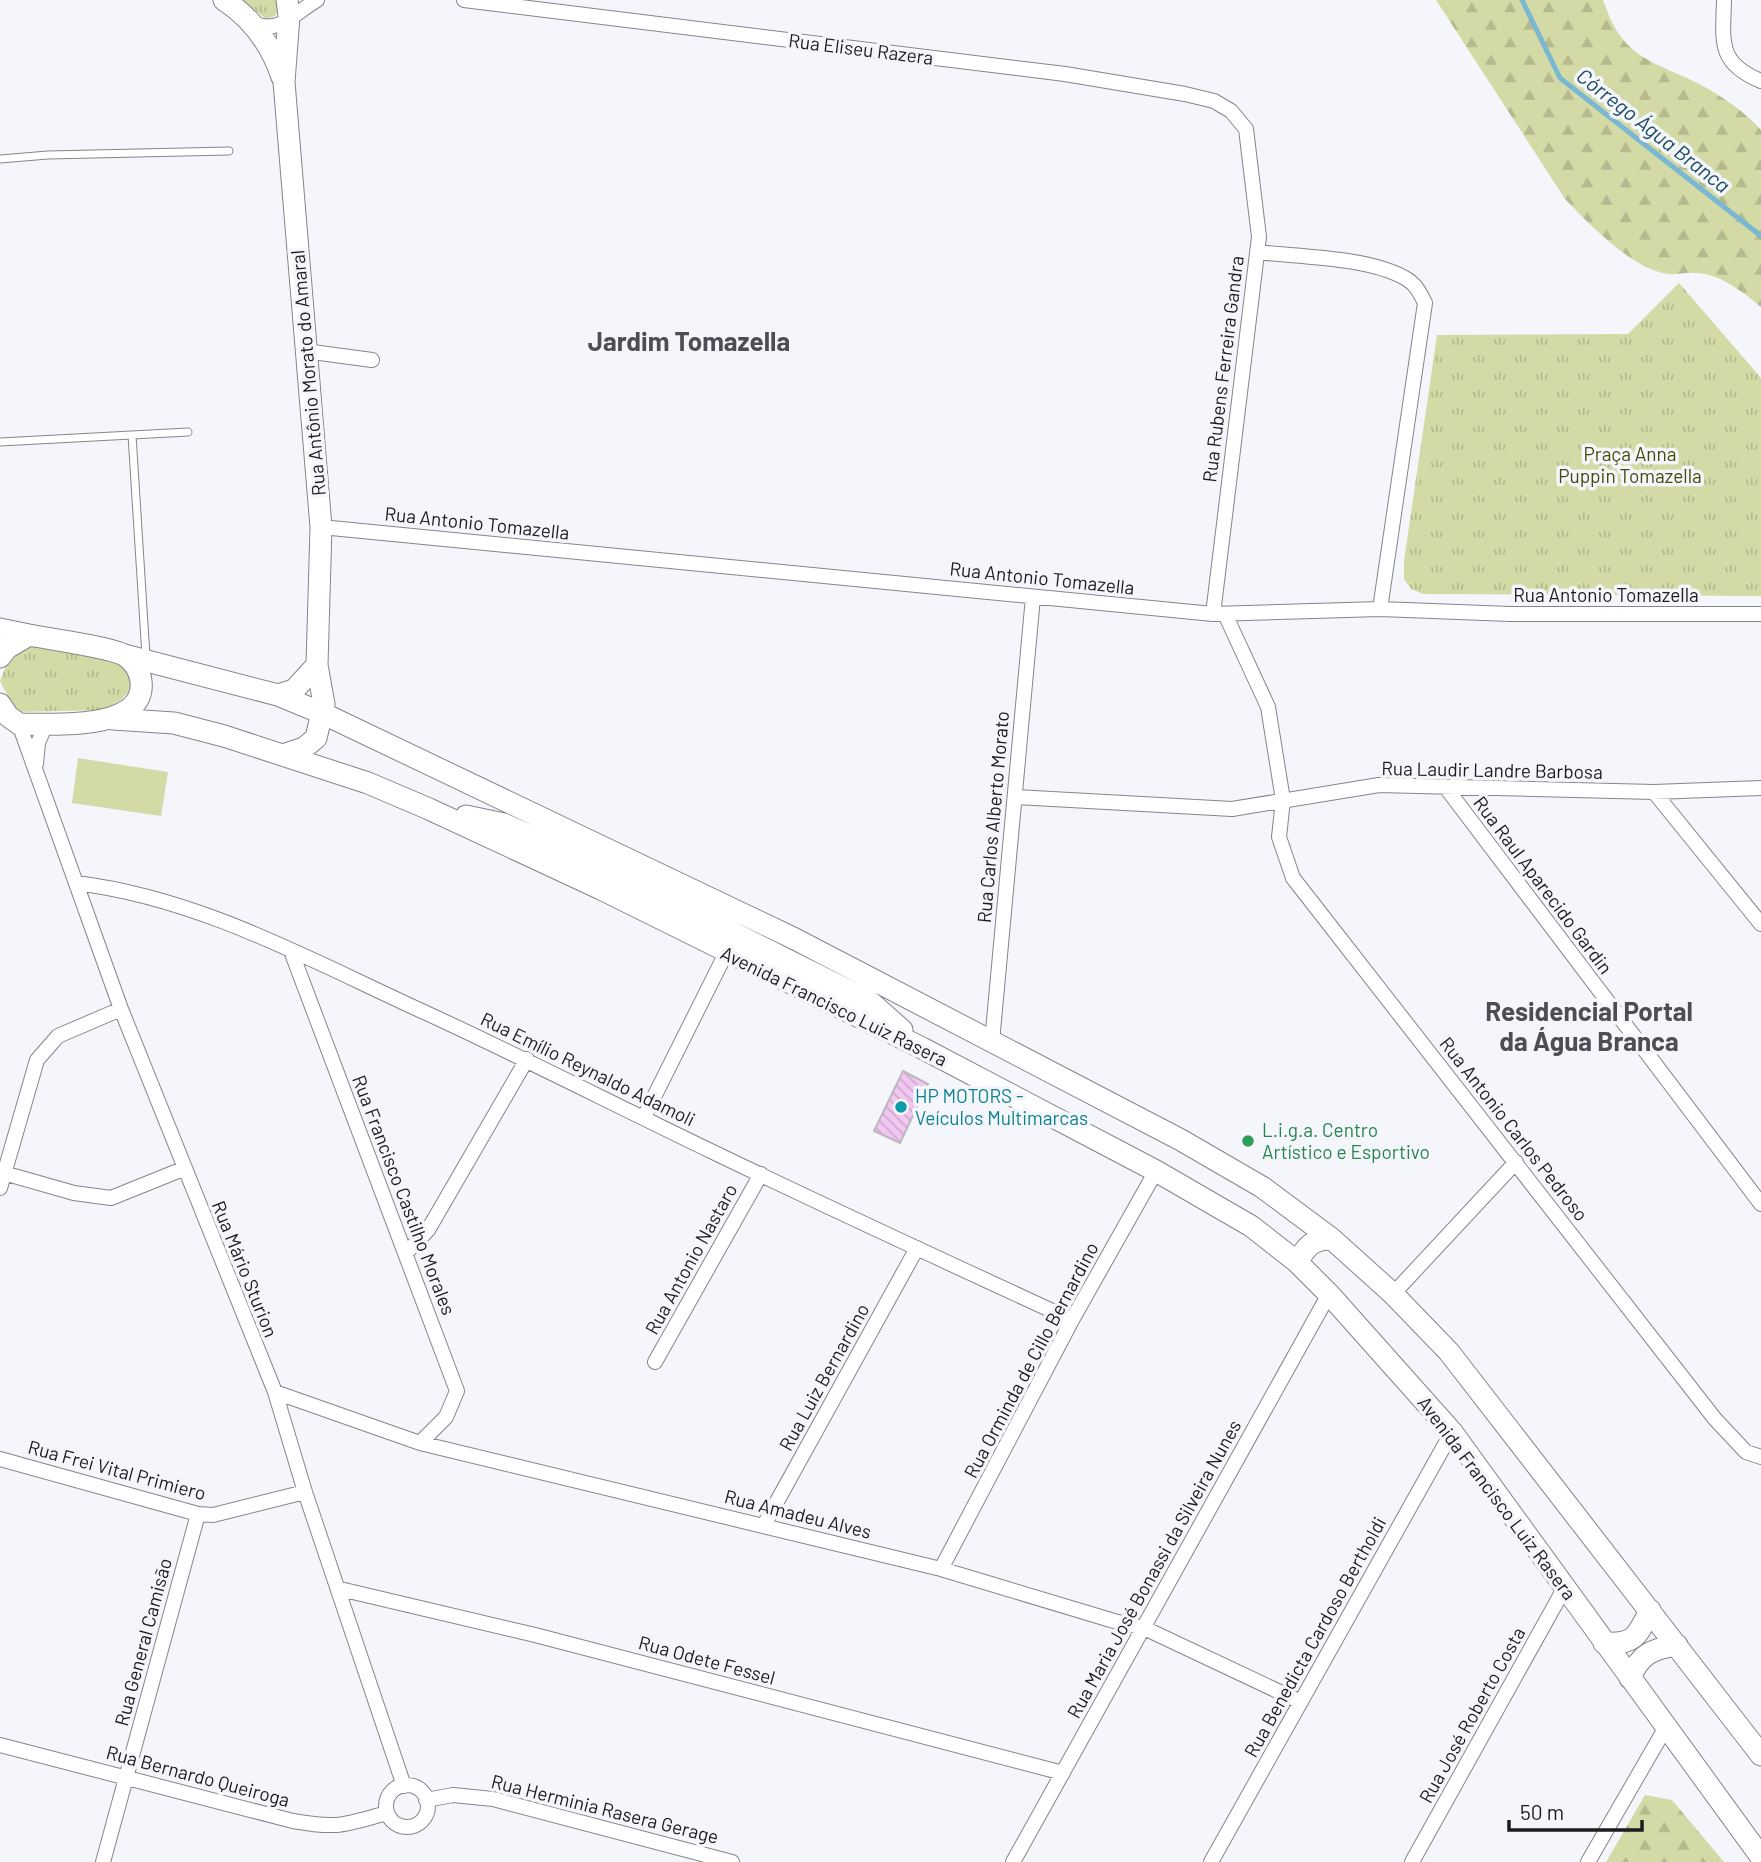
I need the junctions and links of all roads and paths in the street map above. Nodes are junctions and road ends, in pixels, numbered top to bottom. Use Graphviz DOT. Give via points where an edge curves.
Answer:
graph roads {
  1 [pos="223,0"];
  2 [pos="317,0"];
  3 [pos="464,0"];
  4 [pos="1724,0"];
  5 [pos="288,8"];
  6 [pos="253,23"];
  7 [pos="1761,81"];
  8 [pos="284,82"];
  9 [pos="1246,129"];
  10 [pos="229,151"];
  11 [pos="0,159"];
  12 [pos="1257,252"];
  13 [pos="305,351"];
  14 [pos="372,360"];
  15 [pos="188,432"];
  16 [pos="132,435"];
  17 [pos="0,442"];
  18 [pos="321,527"];
  19 [pos="1034,597"];
  20 [pos="1380,609"];
  21 [pos="1219,614"];
  22 [pos="1761,614"];
  23 [pos="0,628"];
  24 [pos="16,640"];
  25 [pos="124,655"];
  26 [pos="0,657"];
  27 [pos="146,660"];
  28 [pos="317,665"];
  29 [pos="278,695"];
  30 [pos="324,714"];
  31 [pos="8,718"];
  32 [pos="113,719"];
  33 [pos="46,724"];
  34 [pos="286,754"];
  35 [pos="36,772"];
  36 [pos="1761,788"];
  37 [pos="1447,789"];
  38 [pos="1654,792"];
  39 [pos="1015,797"];
  40 [pos="1283,800"];
  41 [pos="429,808"];
  42 [pos="76,883"];
  43 [pos="1761,924"];
  44 [pos="291,951"];
  45 [pos="726,953"];
  46 [pos="121,1009"];
  47 [pos="992,1042"];
  48 [pos="922,1048"];
  49 [pos="527,1059"];
  50 [pos="644,1117"];
  51 [pos="1516,1162"];
  52 [pos="183,1169"];
  53 [pos="1156,1171"];
  54 [pos="2,1173"];
  55 [pos="761,1174"];
  56 [pos="1262,1186"];
  57 [pos="0,1188"];
  58 [pos="1761,1204"];
  59 [pos="1251,1226"];
  60 [pos="1332,1239"];
  61 [pos="917,1248"];
  62 [pos="406,1253"];
  63 [pos="1297,1262"];
  64 [pos="1329,1294"];
  65 [pos="1393,1294"];
  66 [pos="1072,1320"];
  67 [pos="655,1362"];
  68 [pos="275,1392"];
  69 [pos="1452,1432"];
  70 [pos="420,1443"];
  71 [pos="1761,1457"];
  72 [pos="0,1458"];
  73 [pos="305,1492"];
  74 [pos="198,1514"];
  75 [pos="764,1525"];
  76 [pos="941,1569"];
  77 [pos="1565,1587"];
  78 [pos="340,1589"];
  79 [pos="1650,1610"];
  80 [pos="1144,1628"];
  81 [pos="1604,1643"];
  82 [pos="1677,1644"];
  83 [pos="1630,1678"];
  84 [pos="1301,1702"];
  85 [pos="1666,1727"];
  86 [pos="0,1745"];
  87 [pos="1761,1755"];
  88 [pos="1063,1773"];
  89 [pos="126,1777"];
  90 [pos="404,1786"];
  91 [pos="426,1800"];
  92 [pos="387,1813"];
  93 [pos="1761,1857"];
  94 [pos="103,1862"];
  95 [pos="732,1862"];
  96 [pos="1013,1862"];
  97 [pos="1211,1862"];
  98 [pos="1412,1862"];
  99 [pos="1588,1862"];
  1 -- 6 [label="street"];
  2 -- 5 [label="street"];
  3 -- 9 [label="street, Rua Eliseu Razera" via="1065,74 1214,102 1231,111"];
  4 -- 7 [label="street" via="1723,48 1740,72"];
  5 -- 6 [label="street" via="273,29"];
  5 -- 8 [label="street, Rua Antônio Morato do Amaral"];
  6 -- 8 [label="street, Rua Antônio Morato do Amaral"];
  8 -- 13 [label="street, Rua Antônio Morato do Amaral"];
  9 -- 12 [label="street, Rua Rubens Ferreira Gandra"];
  10 -- 11 [label="lane"];
  12 -- 20 [label="street" via="1388,271 1418,288 1425,303"];
  12 -- 21 [label="street, Rua Rubens Ferreira Gandra"];
  13 -- 14 [label="street"];
  13 -- 18 [label="street, Rua Antônio Morato do Amaral"];
  15 -- 16 [label="lane"];
  16 -- 17 [label="lane"];
  16 -- 27 [label="lane"];
  18 -- 19 [label="street, Rua Antonio Tomazella"];
  18 -- 28 [label="street, Rua Antônio Morato do Amaral"];
  19 -- 21 [label="street, Rua Antonio Tomazella"];
  19 -- 39 [label="street, Rua Carlos Alberto Morato"];
  20 -- 21 [label="street, Rua Antonio Tomazella"];
  20 -- 22 [label="street, Rua Antonio Tomazella"];
  21 -- 40 [label="street, Rua Antonio Carlos Pedroso" via="1268,707"];
  23 -- 24 [label="street, Avenida Francisco Luiz Rasera"];
  24 -- 25 [label="street, Avenida Francisco Luiz Rasera"];
  24 -- 26 [label="street"];
  25 -- 27 [label="street, Avenida Francisco Luiz Rasera"];
  25 -- 32 [label="street" via="139,669 142,683 134,701"];
  27 -- 29 [label="street, Avenida Francisco Luiz Rasera"];
  28 -- 29 [label="street" via="294,690"];
  28 -- 30 [label="street, Rua Antônio Morato do Amaral"];
  29 -- 30 [label="street, Avenida Francisco Luiz Rasera"];
  30 -- 34 [label="street" via="316,738"];
  30 -- 47 [label="street, Avenida Francisco Luiz Rasera" via="795,939"];
  31 -- 33 [label="street, Avenida Francisco Luiz Rasera"];
  31 -- 35 [label="street, Rua Mário Sturion"];
  32 -- 33 [label="street, Avenida Francisco Luiz Rasera"];
  32 -- 34 [label="street, Avenida Francisco Luiz Rasera" via="174,723"];
  33 -- 35 [label="street, Rua Mário Sturion" via="38,743"];
  34 -- 41 [label="street, Avenida Francisco Luiz Rasera"];
  35 -- 42 [label="street, Rua Mário Sturion"];
  36 -- 38 [label="street, Rua Laudir Landre Barbosa"];
  37 -- 38 [label="street, Rua Laudir Landre Barbosa"];
  37 -- 40 [label="street, Rua Laudir Landre Barbosa" via="1379,785"];
  37 -- 58 [label="street, Rua Raul Aparecido Gardin"];
  38 -- 43 [label="street"];
  39 -- 40 [label="street, Rua Laudir Landre Barbosa" via="1232,809"];
  39 -- 47 [label="street, Rua Carlos Alberto Morato"];
  40 -- 51 [label="street, Rua Antonio Carlos Pedroso" via="1279,837 1293,878"];
  41 -- 45 [label="street, Avenida Francisco Luiz Rasera"];
  41 -- 48 [label="street" via="504,824 610,871 869,1001"];
  42 -- 44 [label="street, Rua Emílio Reynaldo Adamoli" via="125,889 177,903"];
  42 -- 46 [label="street, Rua Mário Sturion"];
  44 -- 49 [label="street, Rua Emílio Reynaldo Adamoli"];
  44 -- 62 [label="street, Rua Francisco Castilho Morales"];
  45 -- 48 [label="street, Avenida Francisco Luiz Rasera"];
  45 -- 50 [label="street"];
  46 -- 52 [label="street, Rua Mário Sturion"];
  46 -- 54 [label="street" via="58,1036 37,1060"];
  47 -- 56 [label="street, Avenida Francisco Luiz Rasera"];
  48 -- 53 [label="street, Avenida Francisco Luiz Rasera"];
  49 -- 50 [label="street, Rua Emílio Reynaldo Adamoli"];
  49 -- 62 [label="street" via="428,1230"];
  50 -- 55 [label="street, Rua Emílio Reynaldo Adamoli"];
  51 -- 65 [label="street"];
  51 -- 71 [label="street, Rua Antonio Carlos Pedroso" via="1715,1419 1746,1452"];
  52 -- 54 [label="street" via="111,1198"];
  52 -- 68 [label="street, Rua Mário Sturion"];
  53 -- 59 [label="street, Avenida Francisco Luiz Rasera"];
  53 -- 66 [label="street, Rua Orminda de Cillo Bernardino"];
  54 -- 57 [label="street"];
  55 -- 61 [label="street, Rua Emílio Reynaldo Adamoli"];
  55 -- 67 [label="street, Rua Antonio Nastaro"];
  56 -- 59 [label="street" via="1261,1204"];
  56 -- 60 [label="street, Avenida Francisco Luiz Rasera"];
  59 -- 63 [label="street, Avenida Francisco Luiz Rasera"];
  60 -- 63 [label="street" via="1317,1239"];
  60 -- 65 [label="street, Avenida Francisco Luiz Rasera"];
  61 -- 66 [label="street, Rua Emílio Reynaldo Adamoli"];
  61 -- 75 [label="street, Rua Luiz Bernardino"];
  62 -- 70 [label="street, Rua Francisco Castilho Morales" via="457,1391 446,1416"];
  63 -- 64 [label="street, Avenida Francisco Luiz Rasera"];
  64 -- 69 [label="street, Avenida Francisco Luiz Rasera"];
  64 -- 80 [label="street, Rua Maria José Bonassi da Silveira Nunes"];
  65 -- 79 [label="street, Avenida Francisco Luiz Rasera" via="1449,1352"];
  66 -- 76 [label="street, Rua Orminda de Cillo Bernardino"];
  68 -- 70 [label="street, Rua Amadeu Alves"];
  68 -- 73 [label="street, Rua Mário Sturion"];
  69 -- 77 [label="street, Avenida Francisco Luiz Rasera"];
  69 -- 84 [label="street, Rua Benedicta Cardoso Bertholdi"];
  70 -- 75 [label="street, Rua Amadeu Alves"];
  72 -- 74 [label="street, Rua Frei Vital Primiero"];
  73 -- 74 [label="street, Rua Frei Vital Primiero" via="213,1515"];
  73 -- 78 [label="street, Rua Mário Sturion"];
  74 -- 89 [label="street, Rua General Camisão"];
  75 -- 76 [label="street, Rua Amadeu Alves"];
  76 -- 80 [label="street, Rua Amadeu Alves"];
  77 -- 81 [label="street, Avenida Francisco Luiz Rasera"];
  77 -- 98 [label="street, Rua José Roberto Costa"];
  78 -- 88 [label="street, Rua Odete Fessel" via="535,1634"];
  78 -- 90 [label="street, Rua Mário Sturion"];
  79 -- 81 [label="street" via="1633,1639"];
  79 -- 82 [label="street, Avenida Francisco Luiz Rasera"];
  80 -- 84 [label="street, Rua Amadeu Alves"];
  80 -- 88 [label="street, Rua Maria José Bonassi da Silveira Nunes"];
  81 -- 83 [label="street, Avenida Francisco Luiz Rasera"];
  82 -- 83 [label="street" via="1646,1653"];
  82 -- 87 [label="street, Avenida Francisco Luiz Rasera"];
  83 -- 85 [label="street, Avenida Francisco Luiz Rasera"];
  84 -- 97 [label="street, Rua Benedicta Cardoso Bertholdi"];
  85 -- 93 [label="street, Avenida Francisco Luiz Rasera"];
  85 -- 99 [label="street"];
  86 -- 89 [label="street, Rua Bernardo Queiroga"];
  88 -- 96 [label="street, Rua Maria José Bonassi da Silveira Nunes"];
  89 -- 92 [label="street, Rua Bernardo Queiroga" via="326,1827"];
  89 -- 94 [label="street, Rua General Camisão"];
  90 -- 91 [label="street" via="418,1788"];
  90 -- 92 [label="street" via="391,1792"];
  91 -- 92 [label="street" via="422,1820 410,1827 396,1824"];
  91 -- 95 [label="street, Rua Herminia Rasera Gerage" via="453,1795 493,1799"];
}
